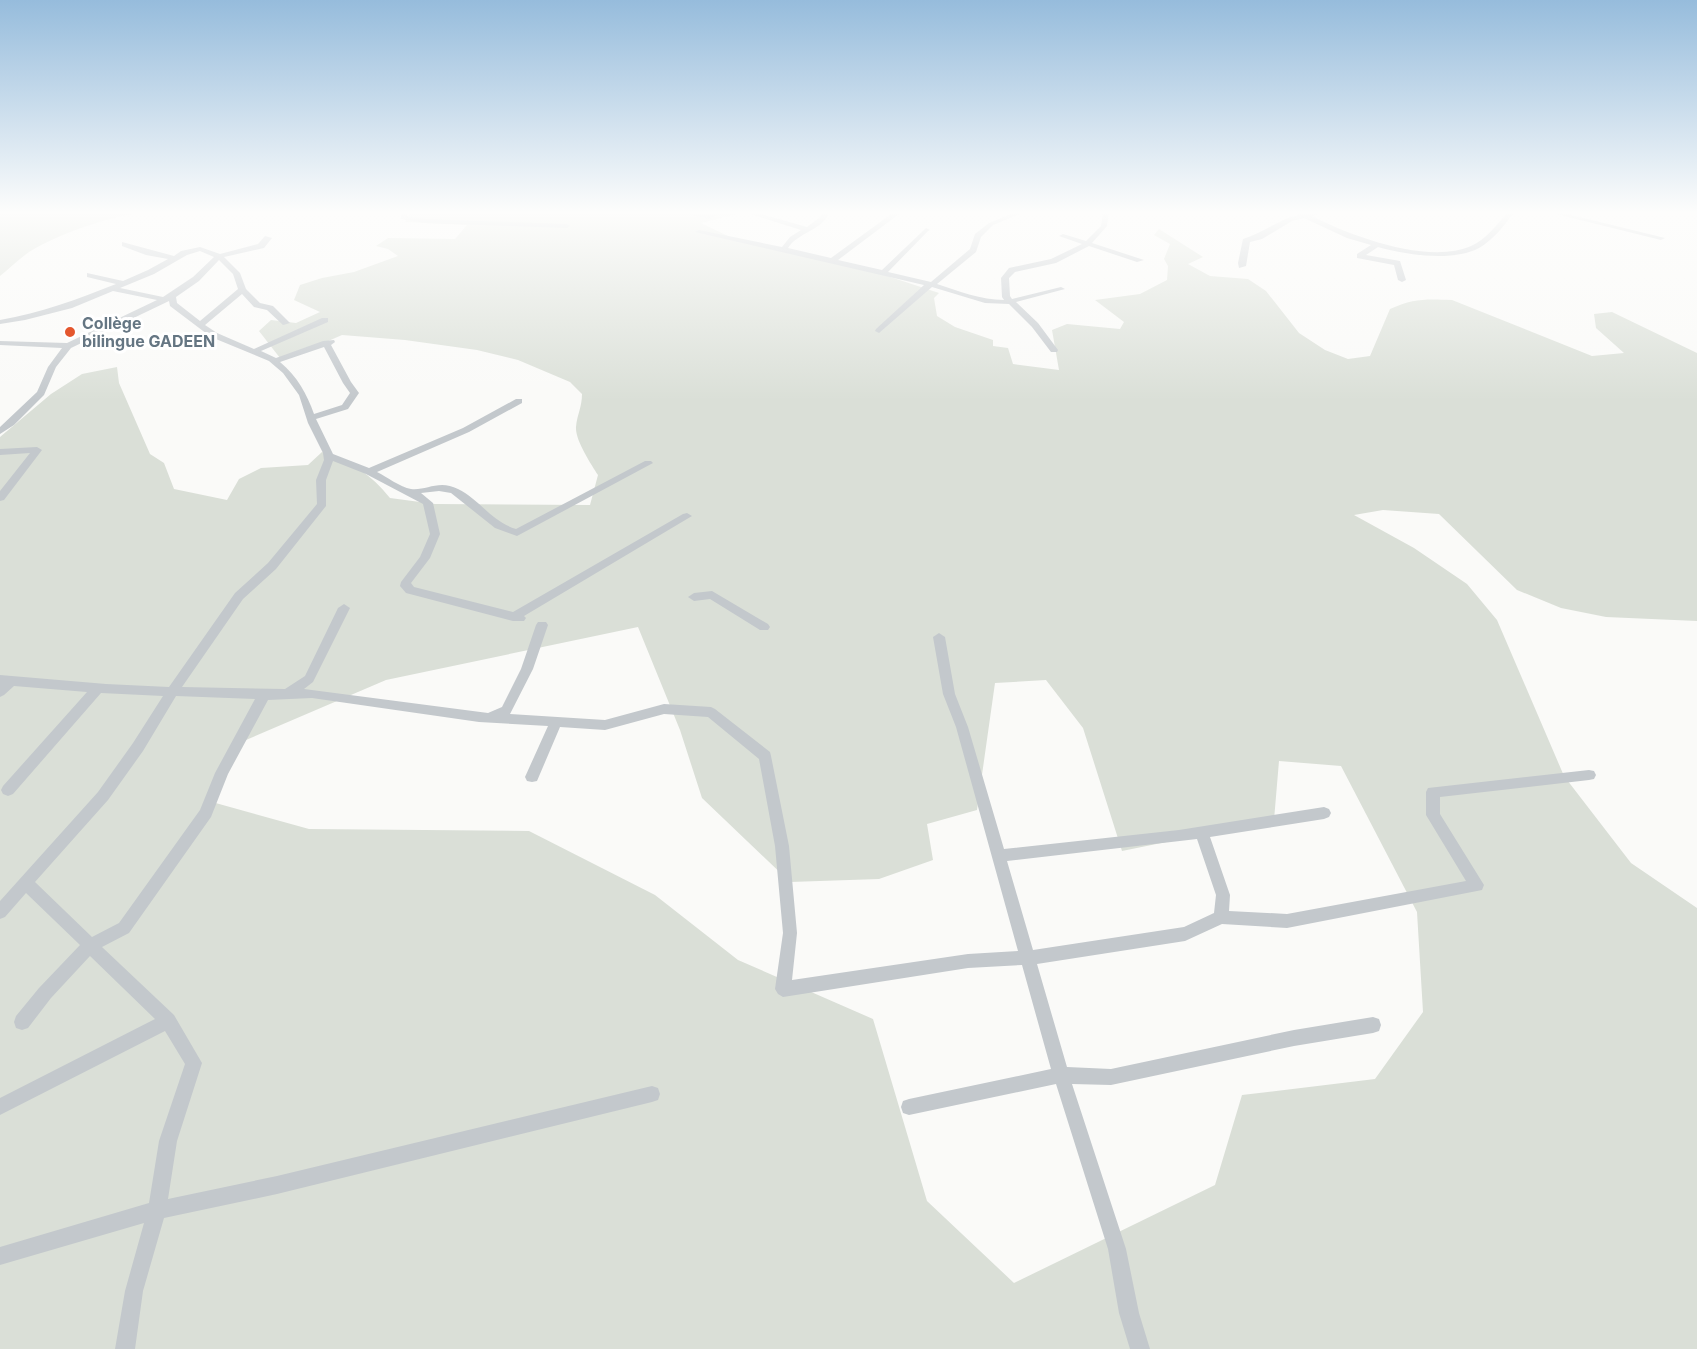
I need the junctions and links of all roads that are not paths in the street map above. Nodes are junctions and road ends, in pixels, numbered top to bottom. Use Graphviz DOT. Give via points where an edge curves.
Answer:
graph roads {
  1 [pos="90,275"];
  2 [pos="143,275"];
  3 [pos="200,275"];
  4 [pos="237,275"];
  5 [pos="891,275"];
  6 [pos="944,275"];
  7 [pos="1009,275"];
  8 [pos="1401,275"];
  9 [pos="1402,280"];
  10 [pos="123,283"];
  11 [pos="932,285"];
  12 [pos="112,288"];
  13 [pos="1061,289"];
  14 [pos="242,290"];
  15 [pos="169,298"];
  16 [pos="1010,302"];
  17 [pos="326,320"];
  18 [pos="0,322"];
  19 [pos="286,323"];
  20 [pos="200,326"];
  21 [pos="879,331"];
  22 [pos="0,343"];
  23 [pos="68,346"];
  24 [pos="1054,350"];
  25 [pos="253,352"];
  26 [pos="274,361"];
  27 [pos="519,401"];
  28 [pos="311,418"];
  29 [pos="0,423"];
  30 [pos="11,423"];
  31 [pos="0,431"];
  32 [pos="0,452"];
  33 [pos="329,456"];
  34 [pos="648,463"];
  35 [pos="369,472"];
  36 [pos="409,493"];
  37 [pos="0,498"];
  38 [pos="687,516"];
  39 [pos="694,597"];
  40 [pos="344,608"];
  41 [pos="542,625"];
  42 [pos="764,627"];
  43 [pos="939,637"];
  44 [pos="5,681"];
  45 [pos="97,689"];
  46 [pos="0,692"];
  47 [pos="172,692"];
  48 [pos="288,694"];
  49 [pos="264,695"];
  50 [pos="486,717"];
  51 [pos="556,722"];
  52 [pos="1589,775"];
  53 [pos="532,777"];
  54 [pos="8,790"];
  55 [pos="1324,813"];
  56 [pos="1201,832"];
  57 [pos="998,856"];
  58 [pos="27,884"];
  59 [pos="0,912"];
  60 [pos="1221,917"];
  61 [pos="90,945"];
  62 [pos="1027,958"];
  63 [pos="168,1021"];
  64 [pos="22,1022"];
  65 [pos="1373,1025"];
  66 [pos="1061,1075"];
  67 [pos="652,1094"];
  68 [pos="0,1107"];
  69 [pos="909,1107"];
  70 [pos="158,1210"];
  71 [pos="0,1257"];
  72 [pos="125,1349"];
  73 [pos="1140,1349"];
  1 -- 10 [label="street"];
  2 -- 10 [label="street"];
  3 -- 15 [label="street"];
  4 -- 14 [label="street"];
  5 -- 11 [label="street"];
  6 -- 11 [label="street"];
  7 -- 16 [label="street" via="1004,283"];
  8 -- 9 [label="street"];
  10 -- 12 [label="street"];
  11 -- 16 [label="street" via="993,302"];
  11 -- 21 [label="street"];
  12 -- 15 [label="street"];
  12 -- 18 [label="street" via="69,306"];
  13 -- 16 [label="street"];
  14 -- 19 [label="street"];
  14 -- 20 [label="street"];
  15 -- 20 [label="street"];
  15 -- 23 [label="street"];
  16 -- 24 [label="street"];
  17 -- 25 [label="street"];
  20 -- 25 [label="street"];
  22 -- 23 [label="street"];
  23 -- 30 [label="street" via="52,367 41,393"];
  25 -- 26 [label="street"];
  26 -- 28 [label="street" via="303,395"];
  26 -- 28 [label="street" via="329,343 355,393 345,406"];
  27 -- 35 [label="street" via="466,430"];
  28 -- 33 [label="street"];
  29 -- 30 [label="street"];
  30 -- 31 [label="street"];
  32 -- 37 [label="street" via="37,450"];
  33 -- 35 [label="street"];
  33 -- 47 [label="street" via="321,480 320,509 272,566 239,596"];
  34 -- 36 [label="street" via="517,533 502,530 454,490 429,488"];
  35 -- 36 [label="street"];
  36 -- 38 [label="street" via="428,504 435,534 406,586 516,618"];
  39 -- 42 [label="street" via="712,596"];
  40 -- 48 [label="street" via="309,679"];
  41 -- 50 [label="street" via="507,710"];
  43 -- 57 [label="street" via="949,694"];
  44 -- 45 [label="street"];
  44 -- 46 [label="street"];
  45 -- 47 [label="street"];
  45 -- 54 [label="street"];
  47 -- 49 [label="street"];
  47 -- 58 [label="street" via="103,796"];
  48 -- 49 [label="street"];
  48 -- 50 [label="street" via="312,693"];
  49 -- 61 [label="street" via="222,773 206,813 124,928"];
  50 -- 51 [label="street"];
  51 -- 53 [label="street"];
  51 -- 62 [label="street" via="605,725 664,709 711,712 765,756 782,846 789,933 783,989 968,961"];
  52 -- 60 [label="street" via="1433,792 1433,815 1478,885 1287,921"];
  55 -- 56 [label="street"];
  56 -- 57 [label="street"];
  56 -- 60 [label="street" via="1223,895"];
  57 -- 62 [label="street"];
  58 -- 59 [label="street"];
  58 -- 61 [label="street"];
  60 -- 62 [label="street" via="1185,934"];
  61 -- 63 [label="street"];
  61 -- 64 [label="street"];
  62 -- 66 [label="street"];
  63 -- 68 [label="street"];
  63 -- 70 [label="street" via="194,1063 168,1141"];
  65 -- 66 [label="street" via="1111,1077"];
  66 -- 69 [label="street"];
  66 -- 73 [label="street" via="1117,1249"];
  67 -- 70 [label="street"];
  70 -- 71 [label="street"];
  70 -- 72 [label="street" via="134,1291"];
}
